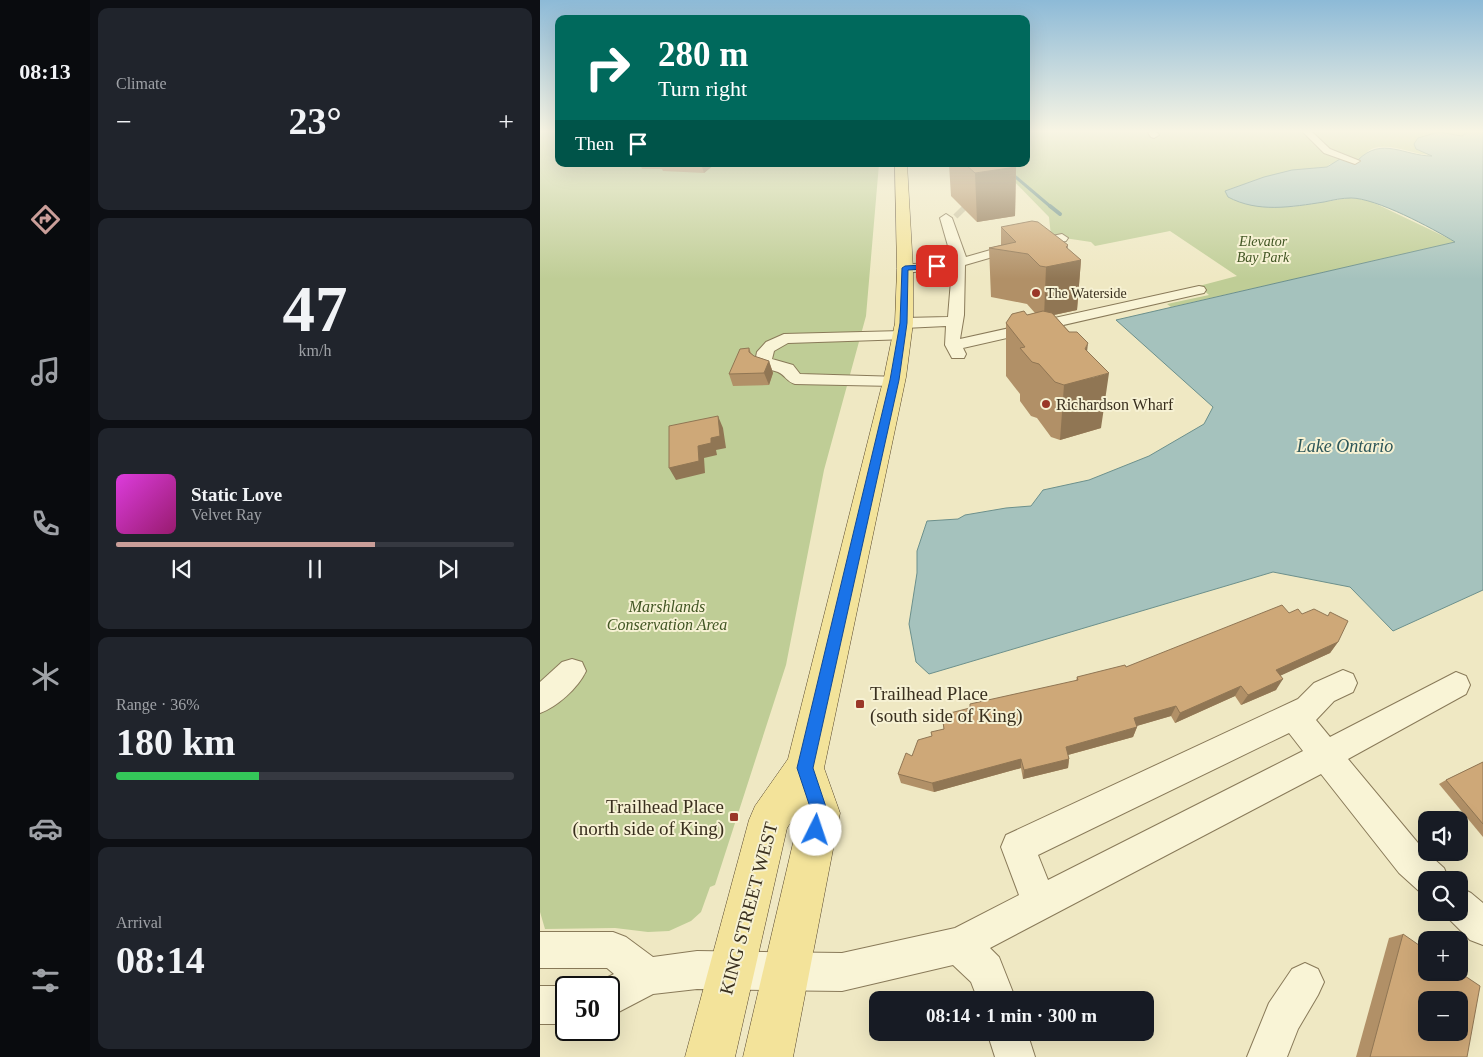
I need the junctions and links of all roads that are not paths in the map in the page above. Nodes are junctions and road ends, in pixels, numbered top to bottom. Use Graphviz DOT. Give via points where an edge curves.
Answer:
graph roads {
  1 [pos="902,180"];
  2 [pos="953,215"];
  3 [pos="1062,238"];
  4 [pos="958,263"];
  5 [pos="905,268"];
  6 [pos="1199,290"];
  7 [pos="955,321"];
  8 [pos="902,330"];
  9 [pos="894,380"];
  10 [pos="572,671"];
  11 [pos="1343,683"];
  12 [pos="1456,685"];
  13 [pos="540,700"];
  14 [pos="1294,716"];
  15 [pos="1326,755"];
  16 [pos="805,768"];
  17 [pos="1422,871"];
  18 [pos="1040,903"];
  19 [pos="1468,913"];
  20 [pos="1483,927"];
  21 [pos="959,945"];
  22 [pos="540,950"];
  23 [pos="731,972"];
  24 [pos="786,972"];
  25 [pos="648,976"];
  26 [pos="1304,982"];
  27 [pos="993,991"];
  28 [pos="620,992"];
  29 [pos="540,1005"];
  30 [pos="555,1005"];
  31 [pos="1010,1041"];
  32 [pos="710,1057"];
  33 [pos="768,1057"];
  34 [pos="1015,1057"];
  35 [pos="1268,1057"];
  1 -- 5 [label="main road, KING STREET WEST"];
  2 -- 4 [label="street"];
  3 -- 4 [label="street" via="1008,248"];
  4 -- 5 [label="street"];
  4 -- 7 [label="street"];
  5 -- 8 [label="main road, KING STREET WEST"];
  6 -- 7 [label="street" via="956,350"];
  7 -- 8 [label="street"];
  8 -- 9 [label="main road, KING STREET WEST"];
  8 -- 9 [label="street" via="789,338 773,344 763,356 763,362 787,369 795,379"];
  9 -- 16 [label="main road, KING STREET WEST"];
  10 -- 13 [label="street"];
  11 -- 14 [label="street" via="1324,692 1308,709"];
  12 -- 15 [label="street"];
  14 -- 15 [label="street"];
  14 -- 18 [label="street" via="1018,847"];
  15 -- 17 [label="street"];
  15 -- 18 [label="street"];
  16 -- 23 [label="main road, KING STREET WEST" via="769,820"];
  16 -- 24 [label="main road" via="820,813"];
  18 -- 21 [label="street"];
  19 -- 20 [label="street"];
  21 -- 24 [label="street" via="842,972"];
  21 -- 27 [label="street" via="986,970"];
  22 -- 25 [label="street" via="613,950"];
  23 -- 24 [label="street"];
  23 -- 25 [label="street" via="697,970"];
  23 -- 32 [label="main road, KING STREET WEST"];
  24 -- 33 [label="main road"];
  25 -- 28 [label="street"];
  26 -- 35 [label="street" via="1283,1017"];
  29 -- 30 [label="street"];
  31 -- 34 [label="street"];
}
